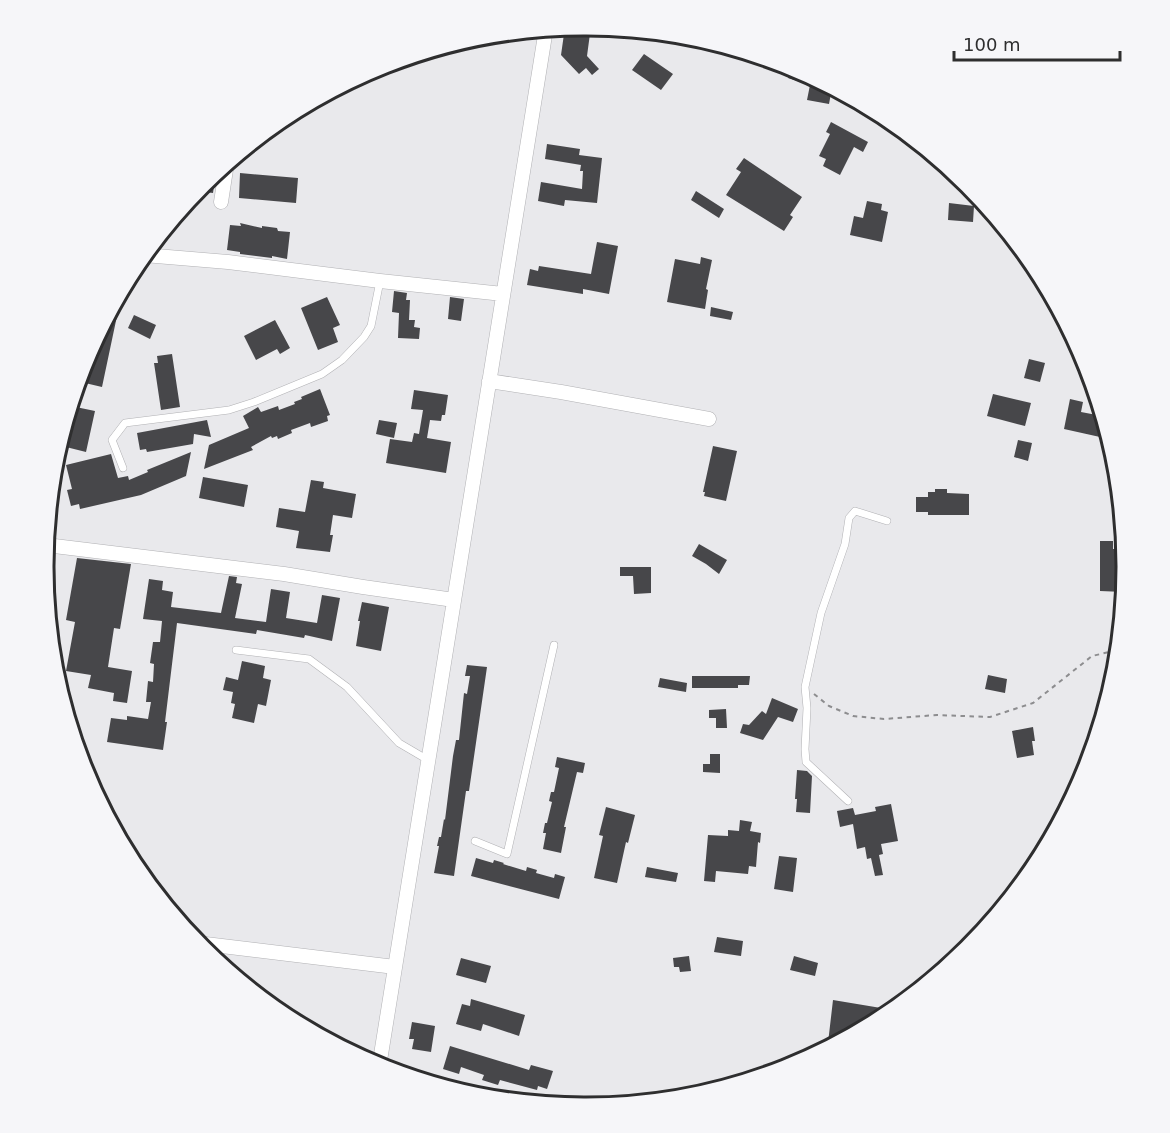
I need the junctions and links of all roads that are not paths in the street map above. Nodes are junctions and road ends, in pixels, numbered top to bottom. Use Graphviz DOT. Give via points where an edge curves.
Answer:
graph roads {
  1 [pos="545,38"];
  2 [pos="225,177"];
  3 [pos="221,202"];
  4 [pos="155,256"];
  5 [pos="381,281"];
  6 [pos="503,294"];
  7 [pos="489,381"];
  8 [pos="709,419"];
  9 [pos="123,468"];
  10 [pos="887,521"];
  11 [pos="55,546"];
  12 [pos="454,600"];
  13 [pos="554,645"];
  14 [pos="236,650"];
  15 [pos="428,760"];
  16 [pos="848,801"];
  17 [pos="475,841"];
  18 [pos="213,945"];
  19 [pos="395,967"];
  20 [pos="381,1056"];
  1 -- 6 [label="street"];
  2 -- 3 [label="street"];
  4 -- 5 [label="street"];
  5 -- 6 [label="street"];
  5 -- 9 [label="lane" via="371,326 342,360 322,374 230,410 125,423 112,440"];
  6 -- 7 [label="street"];
  7 -- 8 [label="street"];
  7 -- 12 [label="street"];
  10 -- 16 [label="lane" via="855,511 849,518 845,544 821,613 805,687 806,762"];
  11 -- 12 [label="street" via="284,573"];
  12 -- 15 [label="street"];
  13 -- 17 [label="lane" via="507,854"];
  14 -- 15 [label="lane" via="309,658 347,687 399,743"];
  15 -- 19 [label="street"];
  18 -- 19 [label="street"];
  19 -- 20 [label="street"];
}
